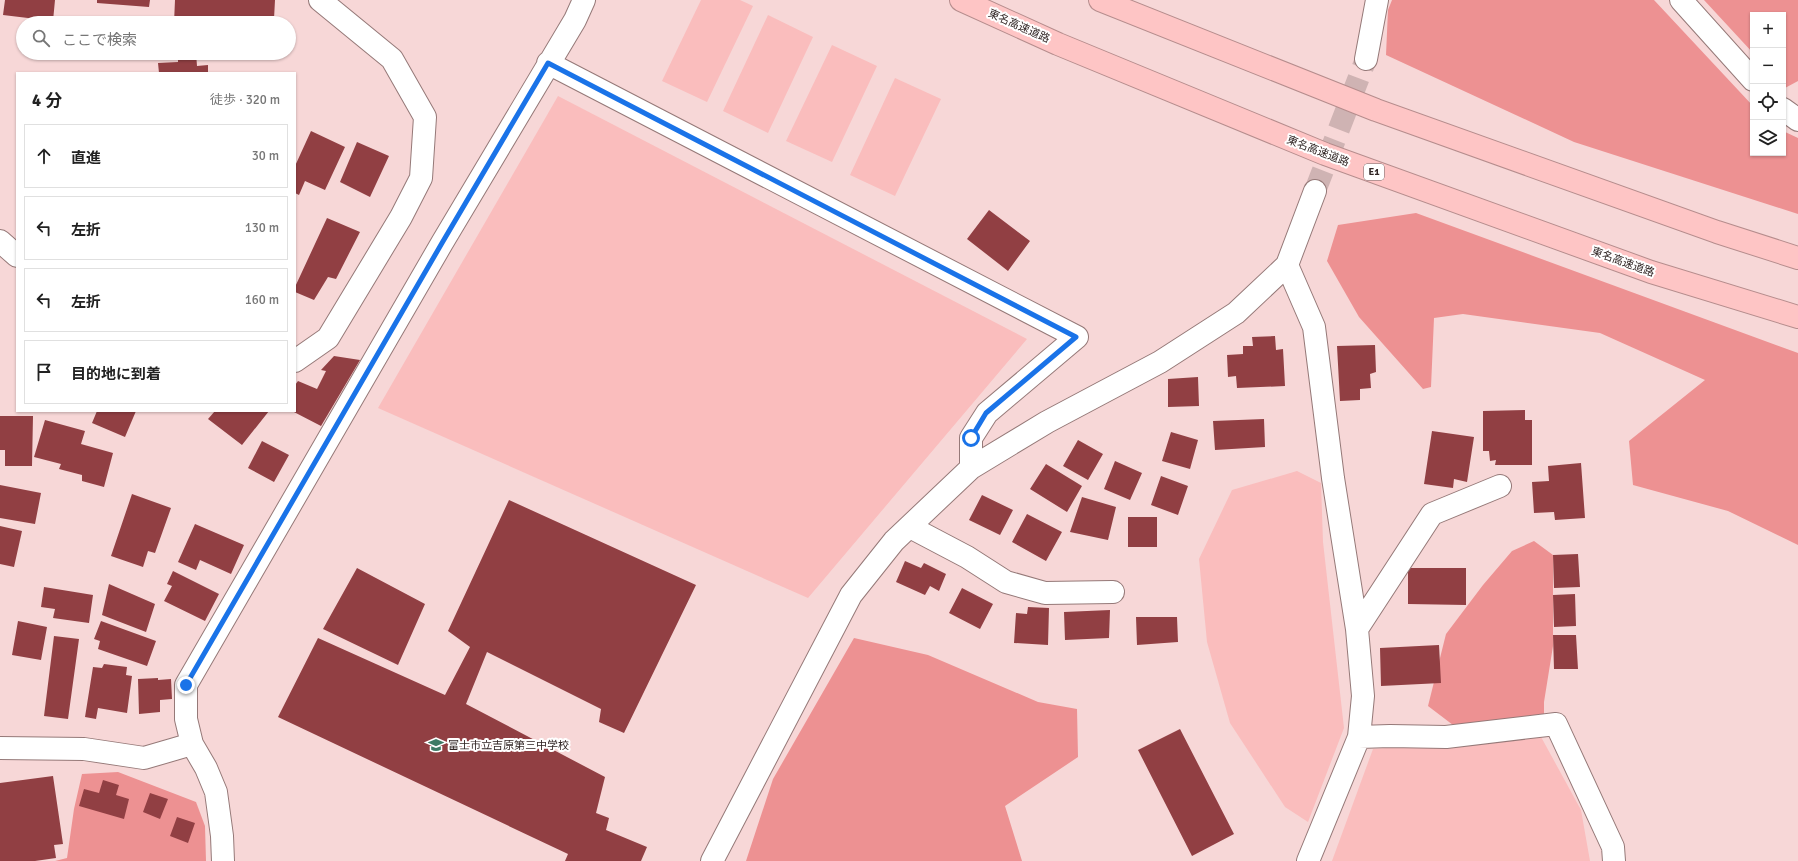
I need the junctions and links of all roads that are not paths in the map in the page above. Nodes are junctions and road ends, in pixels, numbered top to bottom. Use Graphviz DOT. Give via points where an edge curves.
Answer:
graph roads {
  1 [pos="320,0"];
  2 [pos="584,0"];
  3 [pos="961,0"];
  4 [pos="1100,0"];
  5 [pos="1377,0"];
  6 [pos="1681,0"];
  7 [pos="1366,59"];
  8 [pos="548,63"];
  9 [pos="1750,77"];
  10 [pos="1786,111"];
  11 [pos="1798,120"];
  12 [pos="1316,191"];
  13 [pos="0,241"];
  14 [pos="16,255"];
  15 [pos="1798,258"];
  16 [pos="1286,265"];
  17 [pos="1798,317"];
  18 [pos="296,360"];
  19 [pos="971,468"];
  20 [pos="1500,486"];
  21 [pos="910,527"];
  22 [pos="1113,592"];
  23 [pos="1357,630"];
  24 [pos="1360,737"];
  25 [pos="192,744"];
  26 [pos="0,748"];
  27 [pos="223,861"];
  28 [pos="712,861"];
  29 [pos="1308,861"];
  30 [pos="1614,861"];
  1 -- 18 [label="street" via="392,59 425,117 425,125 421,178 400,217 328,338"];
  2 -- 8 [label="street" via="575,20"];
  3 -- 17 [label="highway, 東名高速道路 / E1" via="1058,44 1325,154 1651,272"];
  4 -- 15 [label="highway" via="1376,110 1717,232"];
  5 -- 7 [label="street"];
  6 -- 9 [label="street"];
  8 -- 19 [label="street" via="1076,337 986,413 971,438"];
  8 -- 25 [label="street" via="186,685 186,719"];
  10 -- 11 [label="street"];
  12 -- 16 [label="street"];
  13 -- 14 [label="street"];
  16 -- 19 [label="street" via="1230,317 1160,362 1047,422"];
  16 -- 23 [label="street" via="1314,327 1332,478"];
  19 -- 21 [label="street"];
  20 -- 23 [label="street" via="1432,514"];
  21 -- 22 [label="street" via="967,557 1006,582 1045,593"];
  21 -- 28 [label="street" via="894,541 851,595"];
  23 -- 24 [label="street" via="1362,696"];
  24 -- 29 [label="street"];
  24 -- 30 [label="street" via="1446,737 1556,724 1613,847"];
  25 -- 26 [label="street" via="144,758 84,749"];
  25 -- 27 [label="street" via="216,792"];
}
